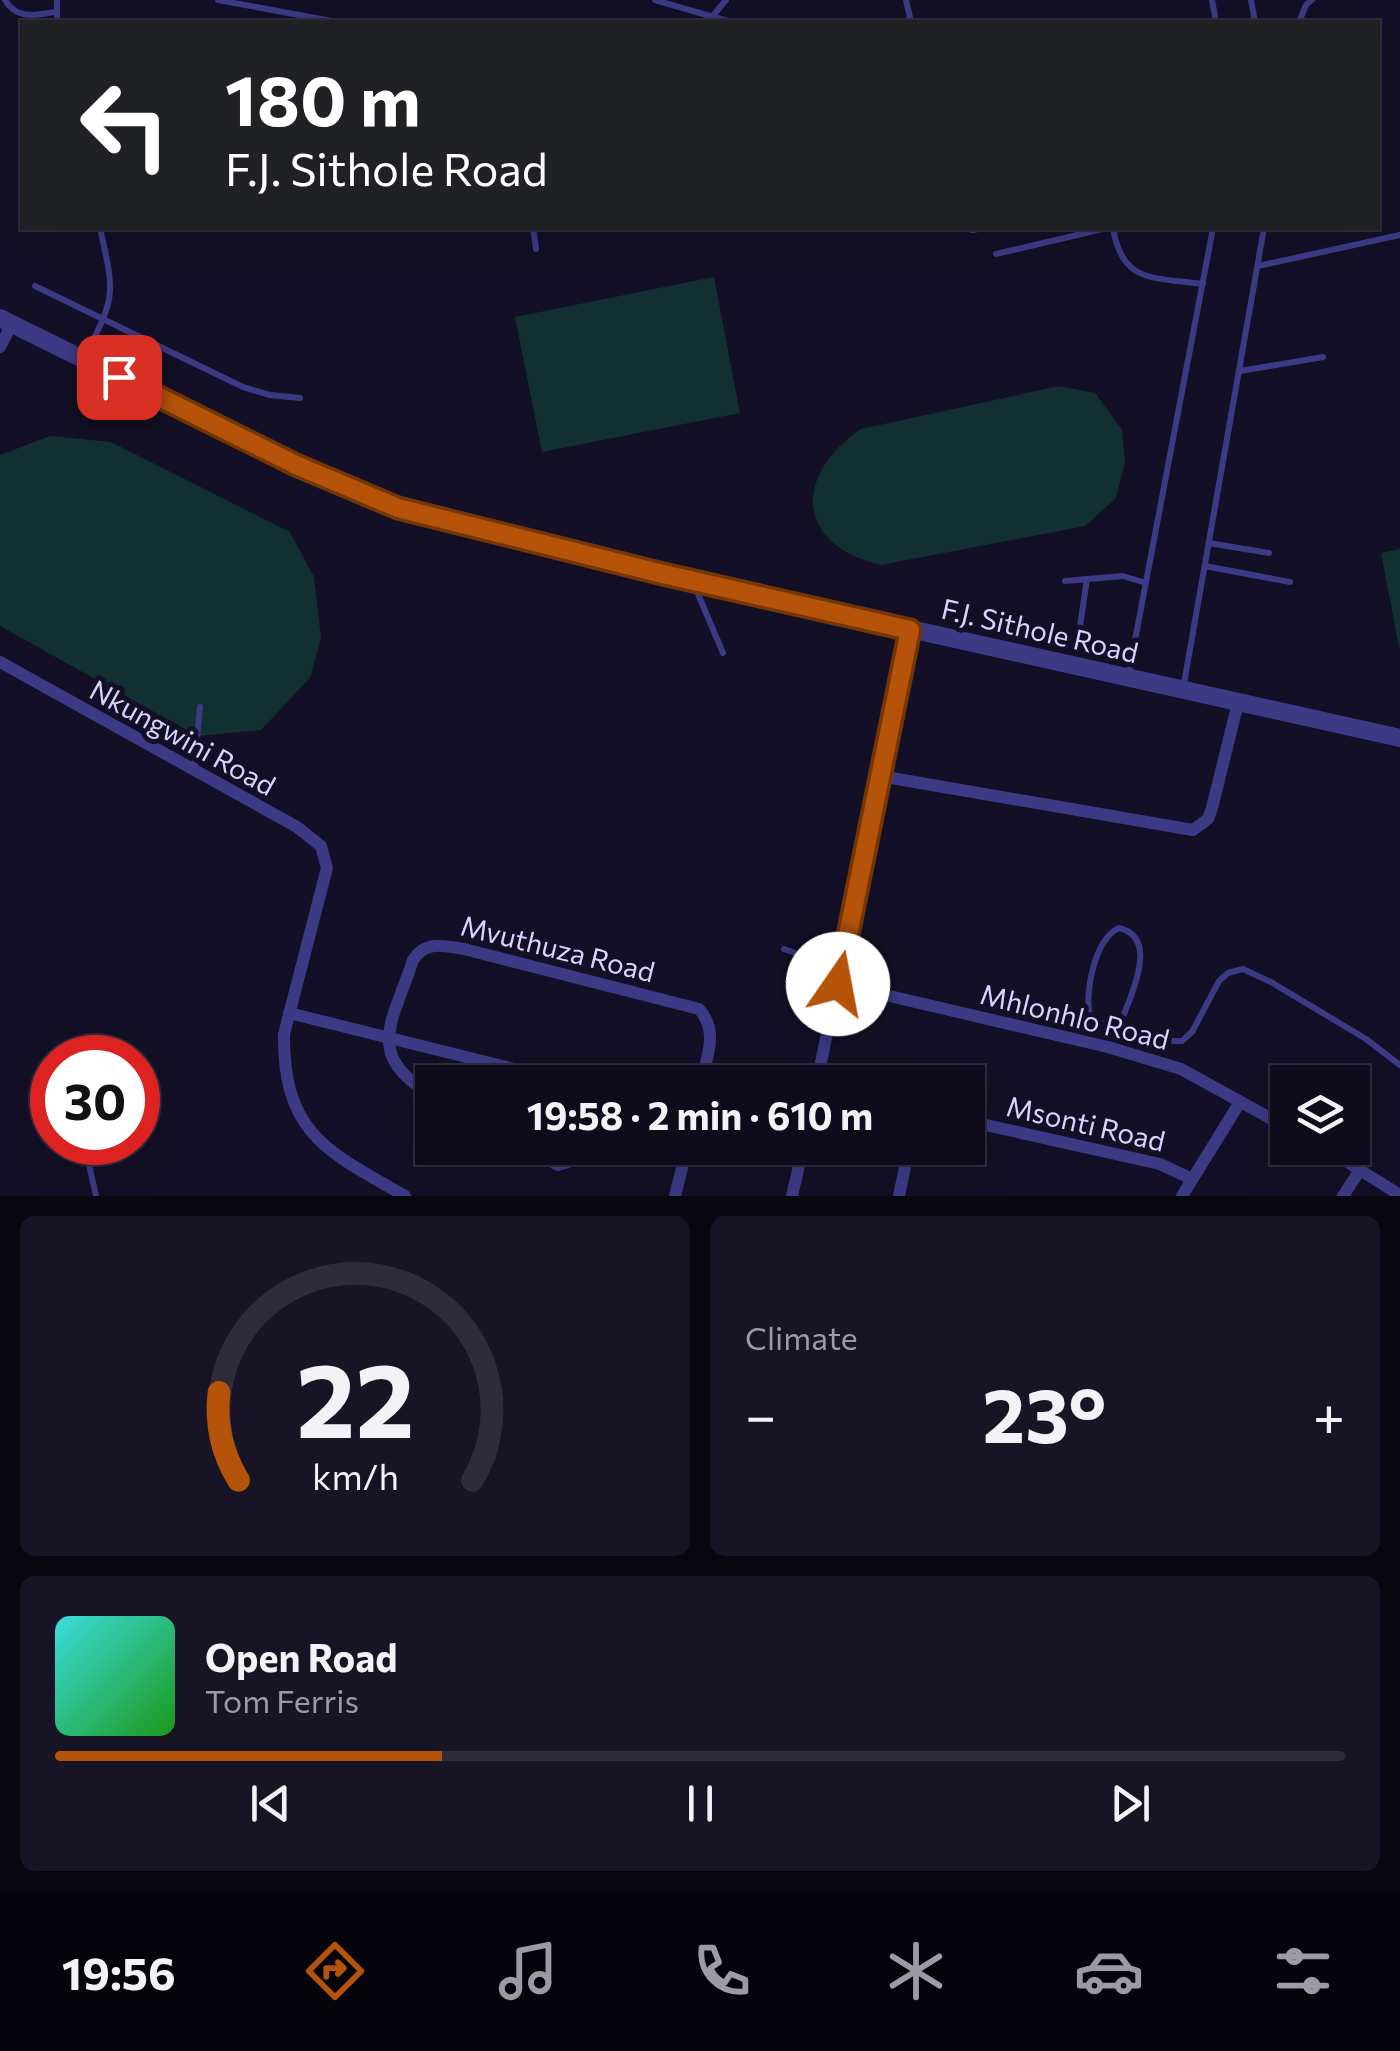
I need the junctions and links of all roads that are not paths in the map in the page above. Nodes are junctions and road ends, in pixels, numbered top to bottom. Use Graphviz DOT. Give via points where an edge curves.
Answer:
graph roads {
  1 [pos="5,0"];
  2 [pos="56,0"];
  3 [pos="218,0"];
  4 [pos="655,0"];
  5 [pos="726,0"];
  6 [pos="55,12"];
  7 [pos="712,17"];
  8 [pos="57,20"];
  9 [pos="326,20"];
  10 [pos="723,20"];
  11 [pos="100,230"];
  12 [pos="532,230"];
  13 [pos="1101,230"];
  14 [pos="1111,230"];
  15 [pos="1213,230"];
  16 [pos="1264,230"];
  17 [pos="1400,234"];
  18 [pos="536,249"];
  19 [pos="996,254"];
  20 [pos="1258,266"];
  21 [pos="1202,284"];
  22 [pos="35,286"];
  23 [pos="6,321"];
  24 [pos="103,321"];
  25 [pos="0,347"];
  26 [pos="1324,357"];
  27 [pos="84,360"];
  28 [pos="1240,371"];
  29 [pos="300,398"];
  30 [pos="1209,543"];
  31 [pos="1269,553"];
  32 [pos="1205,566"];
  33 [pos="1087,579"];
  34 [pos="693,581"];
  35 [pos="1065,581"];
  36 [pos="1146,582"];
  37 [pos="1290,582"];
  38 [pos="1080,626"];
  39 [pos="910,630"];
  40 [pos="723,653"];
  41 [pos="0,662"];
  42 [pos="1128,678"];
  43 [pos="1182,690"];
  44 [pos="1238,703"];
  45 [pos="200,707"];
  46 [pos="1400,738"];
  47 [pos="194,772"];
  48 [pos="880,776"];
  49 [pos="784,949"];
  50 [pos="841,969"];
  51 [pos="838,984"];
  52 [pos="289,1013"];
  53 [pos="1120,1028"];
  54 [pos="388,1038"];
  55 [pos="1400,1064"];
  56 [pos="497,1065"];
  57 [pos="704,1065"];
  58 [pos="821,1065"];
  59 [pos="415,1083"];
  60 [pos="1240,1102"];
  61 [pos="1270,1118"];
  62 [pos="985,1125"];
  63 [pos="89,1165"];
  64 [pos="683,1165"];
  65 [pos="799,1165"];
  66 [pos="905,1165"];
  67 [pos="1352,1165"];
  68 [pos="1360,1170"];
  69 [pos="1192,1179"];
  70 [pos="1400,1195"];
  71 [pos="96,1196"];
  72 [pos="406,1196"];
  73 [pos="675,1196"];
  74 [pos="792,1196"];
  75 [pos="899,1196"];
  76 [pos="1182,1196"];
  77 [pos="1343,1196"];
  1 -- 6 [label="lane" via="25,16"];
  2 -- 6 [label="lane"];
  3 -- 9 [label="lane"];
  4 -- 7 [label="lane"];
  5 -- 7 [label="lane"];
  6 -- 8 [label="lane"];
  7 -- 10 [label="lane"];
  11 -- 24 [label="lane" via="112,279"];
  12 -- 18 [label="lane"];
  13 -- 19 [label="lane"];
  14 -- 21 [label="lane" via="1119,256 1134,272"];
  15 -- 21 [label="lane"];
  16 -- 20 [label="lane"];
  17 -- 20 [label="lane"];
  20 -- 28 [label="lane"];
  21 -- 36 [label="lane"];
  22 -- 24 [label="lane"];
  23 -- 25 [label="street"];
  23 -- 27 [label="street, F.J. Sithole Road"];
  24 -- 27 [label="lane"];
  24 -- 29 [label="lane" via="243,387"];
  26 -- 28 [label="lane"];
  27 -- 34 [label="street, F.J. Sithole Road" via="398,508"];
  28 -- 30 [label="lane"];
  30 -- 31 [label="lane"];
  30 -- 32 [label="lane"];
  32 -- 37 [label="lane"];
  32 -- 43 [label="lane"];
  33 -- 35 [label="lane"];
  33 -- 36 [label="lane"];
  33 -- 38 [label="lane"];
  34 -- 39 [label="street, F.J. Sithole Road"];
  34 -- 40 [label="lane"];
  36 -- 42 [label="lane"];
  39 -- 42 [label="street, F.J. Sithole Road"];
  39 -- 48 [label="street"];
  41 -- 47 [label="street, Nkungwini Road"];
  42 -- 43 [label="street, F.J. Sithole Road"];
  43 -- 44 [label="street, F.J. Sithole Road"];
  44 -- 46 [label="street, F.J. Sithole Road"];
  44 -- 48 [label="street" via="1212,808 1194,830"];
  45 -- 47 [label="lane"];
  47 -- 52 [label="street, Nkungwini Road" via="321,846 327,868"];
  48 -- 50 [label="street"];
  49 -- 50 [label="lane"];
  50 -- 51 [label="street"];
  51 -- 58 [label="street"];
  51 -- 60 [label="street, Mhlonhlo Road" via="1187,1070"];
  52 -- 54 [label="street"];
  52 -- 72 [label="street" via="284,1062 304,1126 323,1147"];
  53 -- 53 [label="lane" via="1092,1019 1088,1008 1100,948 1119,928 1132,932 1141,959"];
  53 -- 55 [label="lane" via="1175,1042 1188,1038 1219,981 1243,969"];
  54 -- 56 [label="street"];
  54 -- 57 [label="street, Mvuthuza Road" via="413,960 436,945 699,1009 711,1027"];
  54 -- 59 [label="street" via="400,1073"];
  60 -- 61 [label="street, Mhlonhlo Road"];
  60 -- 69 [label="street"];
  62 -- 69 [label="street, Msonti Road" via="1160,1164"];
  63 -- 71 [label="lane"];
  64 -- 73 [label="street"];
  65 -- 74 [label="street"];
  66 -- 75 [label="street"];
  67 -- 68 [label="street"];
  68 -- 70 [label="street"];
  68 -- 77 [label="street"];
  69 -- 76 [label="street"];
}
